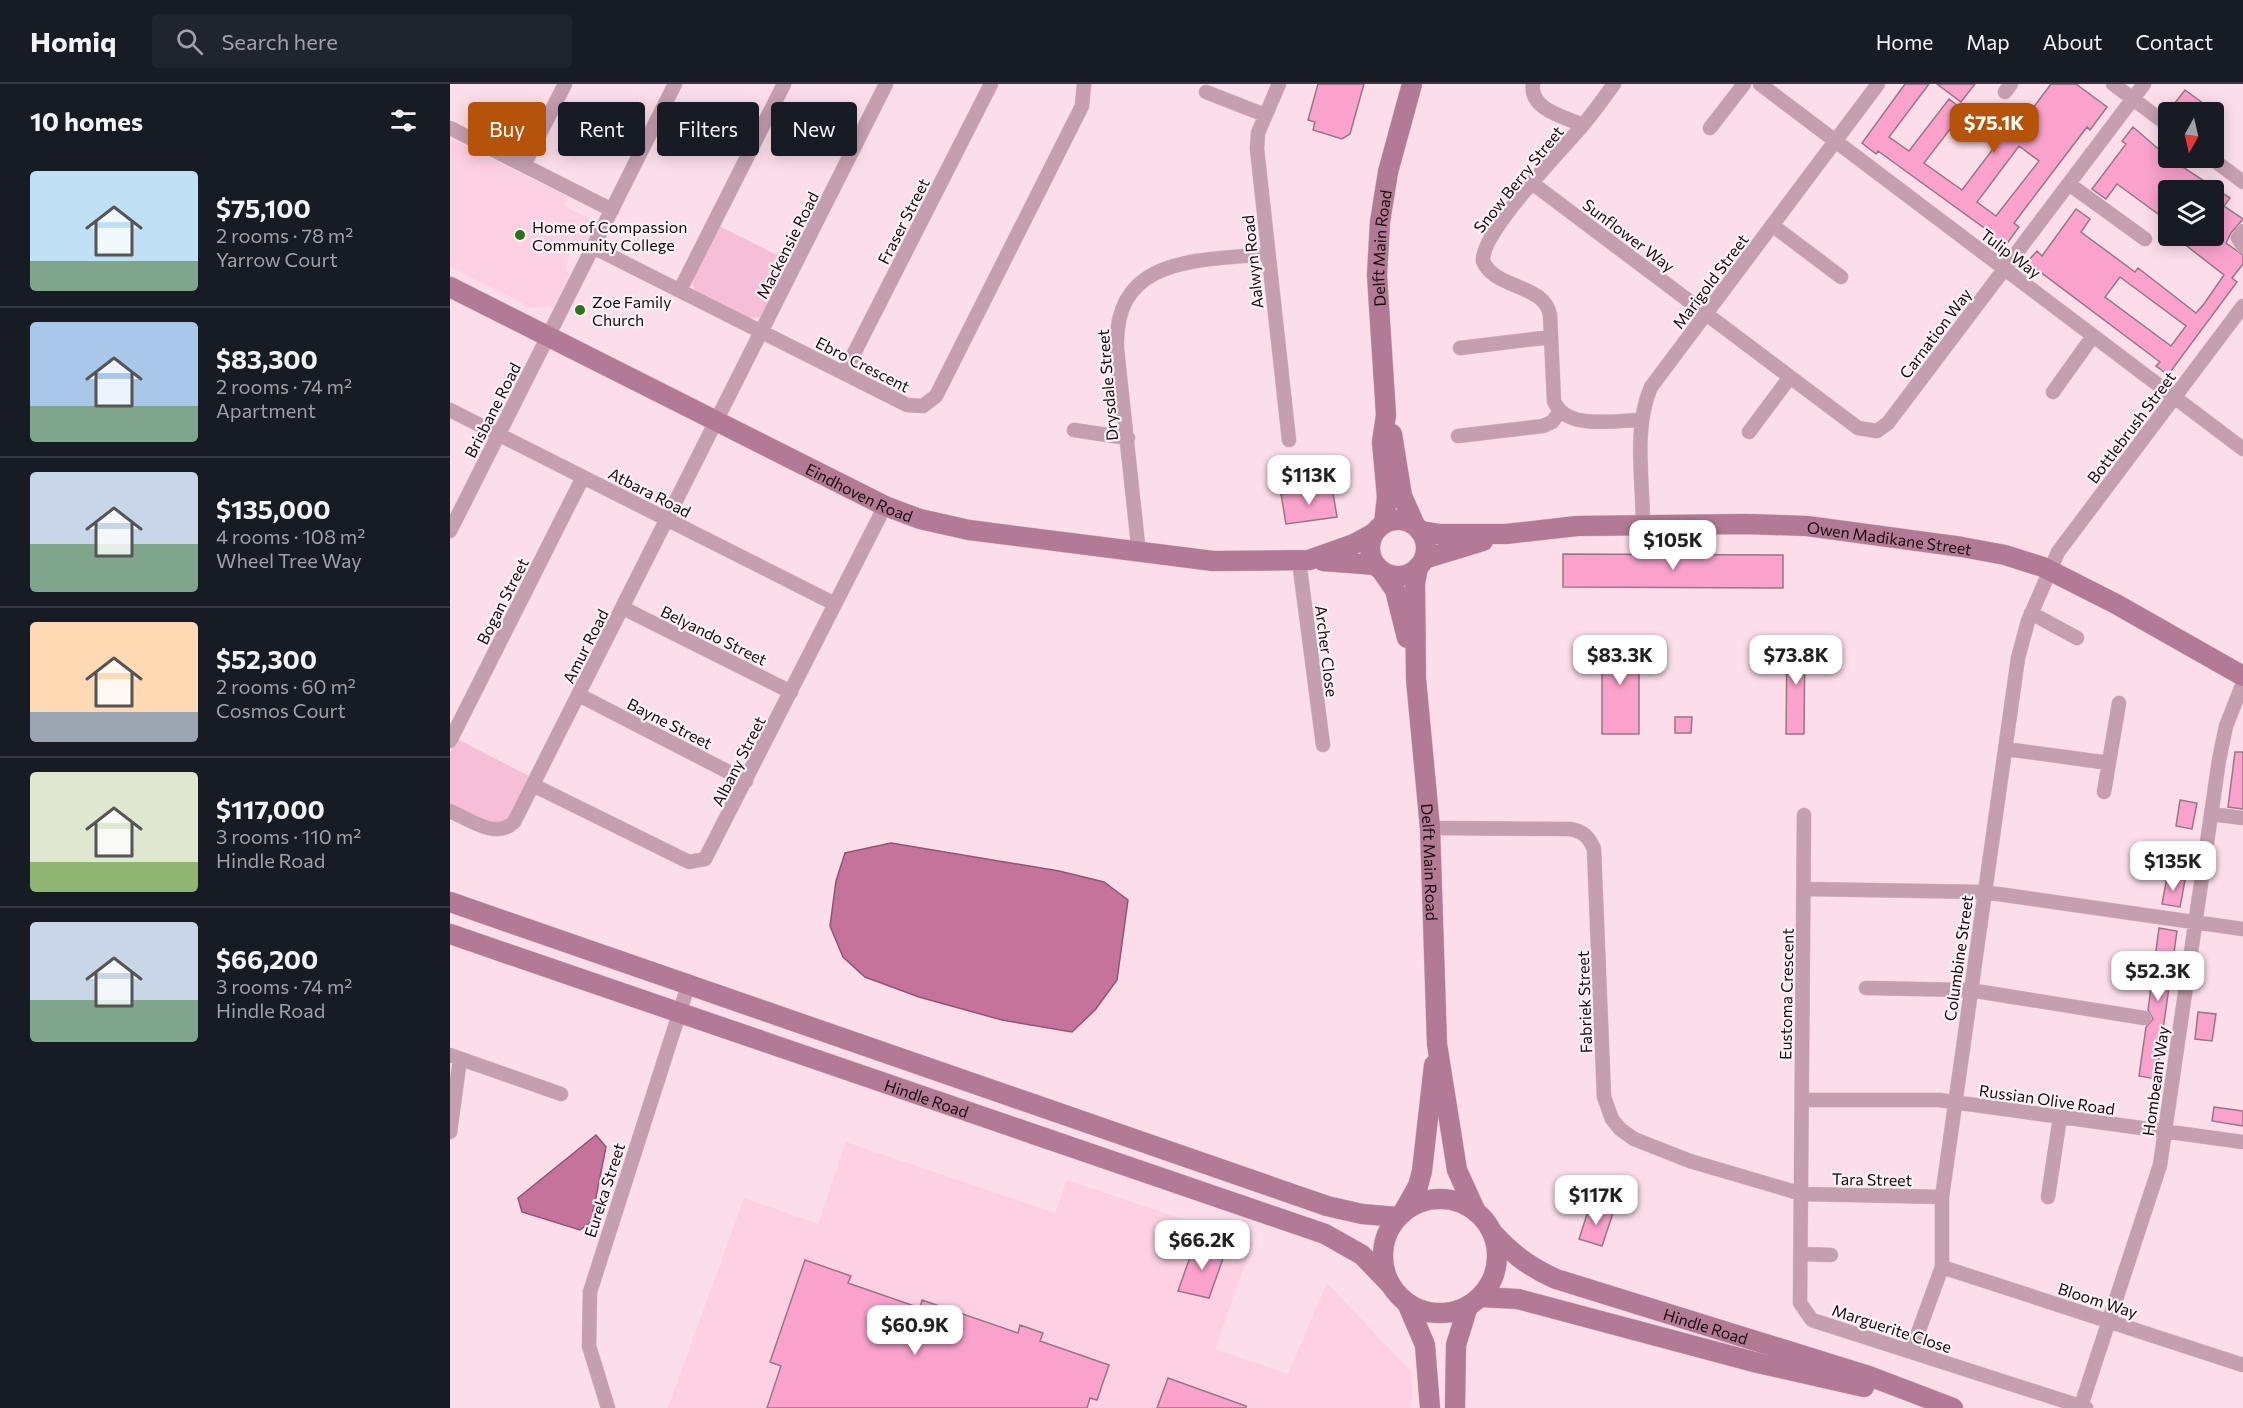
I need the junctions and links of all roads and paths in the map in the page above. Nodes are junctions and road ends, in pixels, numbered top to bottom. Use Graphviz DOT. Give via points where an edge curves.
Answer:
graph roads {
  1 [pos="565,84"];
  2 [pos="675,84"];
  3 [pos="784,84"];
  4 [pos="886,84"];
  5 [pos="991,84"];
  6 [pos="1084,84"];
  7 [pos="1279,84"];
  8 [pos="1412,84"];
  9 [pos="1533,84"];
  10 [pos="1614,84"];
  11 [pos="1744,84"];
  12 [pos="1760,84"];
  13 [pos="1878,84"];
  14 [pos="2113,84"];
  15 [pos="2144,84"];
  16 [pos="1206,92"];
  17 [pos="2133,99"];
  18 [pos="1264,115"];
  19 [pos="2158,118"];
  20 [pos="1583,125"];
  21 [pos="450,128"];
  22 [pos="1710,128"];
  23 [pos="1835,141"];
  24 [pos="524,165"];
  25 [pos="2224,168"];
  26 [pos="2243,182"];
  27 [pos="1532,183"];
  28 [pos="2068,184"];
  29 [pos="612,210"];
  30 [pos="1772,225"];
  31 [pos="2243,231"];
  32 [pos="2145,239"];
  33 [pos="2243,246"];
  34 [pos="593,247"];
  35 [pos="1268,254"];
  36 [pos="2004,269"];
  37 [pos="1841,277"];
  38 [pos="450,287"];
  39 [pos="680,290"];
  40 [pos="2243,306"];
  41 [pos="1706,314"];
  42 [pos="762,332"];
  43 [pos="548,335"];
  44 [pos="2093,336"];
  45 [pos="1551,337"];
  46 [pos="1460,348"];
  47 [pos="844,373"];
  48 [pos="1790,377"];
  49 [pos="2053,392"];
  50 [pos="2174,397"];
  51 [pos="450,410"];
  52 [pos="1560,412"];
  53 [pos="1386,415"];
  54 [pos="1642,420"];
  55 [pos="717,422"];
  56 [pos="1074,430"];
  57 [pos="1749,432"];
  58 [pos="499,434"];
  59 [pos="1458,436"];
  60 [pos="1128,438"];
  61 [pos="1289,440"];
  62 [pos="2243,449"];
  63 [pos="583,477"];
  64 [pos="885,506"];
  65 [pos="668,520"];
  66 [pos="1643,525"];
  67 [pos="1379,528"];
  68 [pos="1418,528"];
  69 [pos="450,531"];
  70 [pos="1506,534"];
  71 [pos="1139,554"];
  72 [pos="1304,561"];
  73 [pos="1421,563"];
  74 [pos="1379,568"];
  75 [pos="2050,570"];
  76 [pos="835,604"];
  77 [pos="623,608"];
  78 [pos="2031,613"];
  79 [pos="2077,638"];
  80 [pos="2243,676"];
  81 [pos="1416,679"];
  82 [pos="2243,683"];
  83 [pos="791,692"];
  84 [pos="579,695"];
  85 [pos="2119,703"];
  86 [pos="450,741"];
  87 [pos="1323,745"];
  88 [pos="2006,749"];
  89 [pos="2109,763"];
  90 [pos="746,781"];
  91 [pos="533,785"];
  92 [pos="2104,792"];
  93 [pos="450,811"];
  94 [pos="2211,814"];
  95 [pos="1804,815"];
  96 [pos="2243,818"];
  97 [pos="1430,828"];
  98 [pos="1804,889"];
  99 [pos="1984,892"];
  100 [pos="450,902"];
  101 [pos="2195,921"];
  102 [pos="2243,928"];
  103 [pos="450,934"];
  104 [pos="688,986"];
  105 [pos="1866,988"];
  106 [pos="1970,990"];
  107 [pos="680,1012"];
  108 [pos="2144,1018"];
  109 [pos="1437,1044"];
  110 [pos="455,1057"];
  111 [pos="561,1094"];
  112 [pos="1802,1100"];
  113 [pos="1954,1102"];
  114 [pos="2060,1117"];
  115 [pos="450,1132"];
  116 [pos="2164,1132"];
  117 [pos="2243,1142"];
  118 [pos="1803,1194"];
  119 [pos="1942,1197"];
  120 [pos="2048,1197"];
  121 [pos="1476,1212"];
  122 [pos="1401,1214"];
  123 [pos="1492,1232"];
  124 [pos="1801,1254"];
  125 [pos="1831,1255"];
  126 [pos="1942,1267"];
  127 [pos="1389,1284"];
  128 [pos="1474,1301"];
  129 [pos="1407,1304"];
  130 [pos="2108,1321"];
  131 [pos="1911,1352"];
  132 [pos="2243,1365"];
  133 [pos="1931,1401"];
  134 [pos="2084,1407"];
  135 [pos="608,1408"];
  136 [pos="1430,1408"];
  137 [pos="1455,1408"];
  138 [pos="1953,1408"];
  1 -- 24 [label="street"];
  2 -- 29 [label="street, Brisbane Road"];
  3 -- 39 [label="street"];
  4 -- 42 [label="street, Mackensie Road"];
  5 -- 47 [label="street, Fraser Street"];
  6 -- 47 [label="street, Ebro Crescent" via="1082,106 933,400 923,406 912,406"];
  7 -- 18 [label="street, Aalwyn Road"];
  8 -- 53 [label="street, Delft Main Road" via="1391,161 1380,222 1377,296"];
  9 -- 20 [label="street" via="1532,95 1540,105"];
  10 -- 20 [label="street, Snow Berry Street"];
  11 -- 22 [label="street"];
  12 -- 23 [label="street, Tulip Way"];
  13 -- 23 [label="street, Marigold Street"];
  14 -- 17 [label="street"];
  15 -- 17 [label="street, Carnation Way"];
  16 -- 18 [label="street"];
  17 -- 19 [label="street"];
  17 -- 28 [label="street, Carnation Way"];
  18 -- 35 [label="street, Aalwyn Road" via="1257,149"];
  20 -- 27 [label="street, Snow Berry Street"];
  21 -- 24 [label="street"];
  23 -- 30 [label="street, Marigold Street"];
  23 -- 36 [label="street, Tulip Way"];
  24 -- 29 [label="street"];
  25 -- 26 [label="street"];
  27 -- 41 [label="street, Sunflower Way"];
  27 -- 45 [label="street, Snow Berry Street" via="1487,243 1483,261 1494,276 1543,300 1549,310"];
  28 -- 32 [label="street"];
  28 -- 36 [label="street, Carnation Way"];
  29 -- 34 [label="street, Brisbane Road"];
  30 -- 37 [label="street"];
  30 -- 41 [label="street, Marigold Street"];
  31 -- 33 [label="street" via="2238,238"];
  34 -- 39 [label="street, Ebro Crescent"];
  34 -- 43 [label="street, Brisbane Road"];
  35 -- 60 [label="street, Drysdale Street" via="1186,263 1157,271 1132,288 1117,323"];
  35 -- 61 [label="street, Aalwyn Road"];
  36 -- 44 [label="street, Tulip Way"];
  36 -- 48 [label="street, Carnation Way" via="1883,428 1870,432 1858,428"];
  38 -- 43 [label="street, Eindhoven Road"];
  39 -- 42 [label="street, Ebro Crescent"];
  40 -- 50 [label="street, Bottlebrush Street"];
  41 -- 48 [label="street, Carnation Way"];
  41 -- 54 [label="street, Marigold Street" via="1652,387"];
  42 -- 47 [label="street, Ebro Crescent"];
  42 -- 55 [label="street, Mackensie Road"];
  43 -- 55 [label="street, Eindhoven Road"];
  43 -- 58 [label="street, Brisbane Road"];
  44 -- 49 [label="street"];
  44 -- 50 [label="street, Tulip Way"];
  45 -- 46 [label="street"];
  45 -- 52 [label="street, Snow Berry Street" via="1554,401"];
  48 -- 57 [label="street"];
  50 -- 62 [label="street, Tulip Way"];
  50 -- 75 [label="street, Bottlebrush Street" via="2058,552"];
  51 -- 58 [label="street, Atbara Road"];
  52 -- 54 [label="street" via="1574,420"];
  52 -- 59 [label="street" via="1543,426"];
  53 -- 67 [label="street, Delft Main Road" via="1382,442 1387,497"];
  53 -- 68 [label="street, Delft Main Road" via="1395,441 1402,496"];
  54 -- 66 [label="street, Marigold Street"];
  55 -- 64 [label="street, Eindhoven Road"];
  55 -- 65 [label="street, Amur Road"];
  56 -- 60 [label="street"];
  58 -- 63 [label="street, Atbara Road"];
  58 -- 69 [label="street, Brisbane Road"];
  60 -- 71 [label="street, Drysdale Street"];
  63 -- 65 [label="street, Atbara Road"];
  63 -- 86 [label="street, Bogan Street"];
  64 -- 71 [label="street, Eindhoven Road" via="942,525"];
  64 -- 76 [label="street, Albany Street"];
  65 -- 76 [label="street, Atbara Road"];
  65 -- 77 [label="street, Amur Road"];
  66 -- 70 [label="street, Owen Madikane Street" via="1577,526"];
  66 -- 75 [label="street, Owen Madikane Street" via="1807,526 1973,549"];
  67 -- 68 [label="street" via="1400,520"];
  67 -- 72 [label="street, Eindhoven Road" via="1354,544"];
  67 -- 74 [label="street" via="1370,549"];
  68 -- 70 [label="street, Owen Madikane Street" via="1439,534"];
  68 -- 73 [label="street" via="1425,540"];
  70 -- 73 [label="street, Owen Madikane Street"];
  71 -- 72 [label="street, Eindhoven Road" via="1213,561"];
  72 -- 74 [label="street, Eindhoven Road"];
  72 -- 87 [label="street, Archer Close"];
  73 -- 74 [label="street" via="1401,576"];
  73 -- 81 [label="street, Delft Main Road" via="1415,584"];
  74 -- 81 [label="street, Delft Main Road" via="1395,590"];
  75 -- 78 [label="street, Columbine Street"];
  75 -- 80 [label="street, Owen Madikane Street"];
  76 -- 83 [label="street, Albany Street"];
  77 -- 83 [label="street, Belyando Street"];
  77 -- 84 [label="street, Amur Road"];
  78 -- 79 [label="street"];
  78 -- 88 [label="street, Columbine Street" via="2018,658"];
  81 -- 97 [label="street, Delft Main Road"];
  82 -- 94 [label="street, Hombeam Way" via="2226,726"];
  83 -- 90 [label="street, Albany Street"];
  84 -- 90 [label="street, Bayne Street"];
  84 -- 91 [label="street, Amur Road"];
  85 -- 89 [label="street"];
  88 -- 89 [label="street"];
  88 -- 99 [label="street, Columbine Street"];
  89 -- 92 [label="street"];
  90 -- 91 [label="street, Albany Street" via="709,855 694,862"];
  91 -- 93 [label="street, Amur Road" via="514,822 502,830"];
  94 -- 96 [label="street"];
  94 -- 101 [label="street, Hombeam Way"];
  95 -- 98 [label="street, Eustoma Crescent"];
  97 -- 109 [label="street, Delft Main Road"];
  97 -- 118 [label="street, Fabriek Street" via="1558,829 1576,830 1586,836 1594,849 1604,1097 1612,1119 1620,1129 1643,1143"];
  98 -- 99 [label="street"];
  98 -- 112 [label="street, Eustoma Crescent"];
  99 -- 101 [label="street"];
  99 -- 106 [label="street, Columbine Street"];
  100 -- 104 [label="street, Hindle Road"];
  101 -- 102 [label="street"];
  101 -- 116 [label="street, Hombeam Way"];
  103 -- 107 [label="street, Hindle Road"];
  104 -- 107 [label="street, Eureka Street"];
  104 -- 122 [label="street, Hindle Road" via="1326,1206 1362,1214"];
  105 -- 106 [label="street"];
  106 -- 108 [label="street"];
  106 -- 113 [label="street, Columbine Street"];
  107 -- 127 [label="street, Hindle Road" via="1325,1234 1362,1255"];
  107 -- 135 [label="street, Eureka Street" via="590,1292 589,1346"];
  109 -- 121 [label="street, Delft Main Road" via="1457,1170"];
  109 -- 122 [label="street, Delft Main Road" via="1422,1171"];
  110 -- 111 [label="street"];
  110 -- 115 [label="street"];
  112 -- 113 [label="street"];
  112 -- 118 [label="street, Eustoma Crescent"];
  113 -- 114 [label="street, Russian Olive Road"];
  113 -- 119 [label="street, Columbine Street"];
  114 -- 116 [label="street, Russian Olive Road"];
  114 -- 120 [label="street"];
  116 -- 117 [label="street, Russian Olive Road"];
  116 -- 130 [label="street, Hombeam Way" via="2154,1187"];
  118 -- 119 [label="street, Tara Street"];
  118 -- 124 [label="street, Marguerite Close"];
  119 -- 126 [label="street, Columbine Street"];
  121 -- 122 [label="street" via="1448,1200 1425,1201"];
  121 -- 123 [label="street"];
  122 -- 127 [label="street" via="1387,1234 1382,1254"];
  123 -- 128 [label="street" via="1497,1248 1496,1266 1491,1282"];
  123 -- 133 [label="street, Hindle Road" via="1513,1255 1556,1279 1869,1376"];
  124 -- 125 [label="street"];
  124 -- 131 [label="street, Marguerite Close" via="1800,1303 1812,1320"];
  126 -- 130 [label="street, Bloom Way"];
  126 -- 131 [label="street, Columbine Street"];
  127 -- 129 [label="street"];
  128 -- 129 [label="street" via="1453,1312 1437,1314"];
  128 -- 133 [label="street, Hindle Road" via="1518,1299 1758,1363"];
  128 -- 137 [label="street" via="1456,1345"];
  129 -- 136 [label="street" via="1425,1345"];
  130 -- 132 [label="street, Bloom Way"];
  130 -- 134 [label="street, Hombeam Way"];
  131 -- 134 [label="street, Marguerite Close"];
  133 -- 138 [label="street, Hindle Road"];
}
